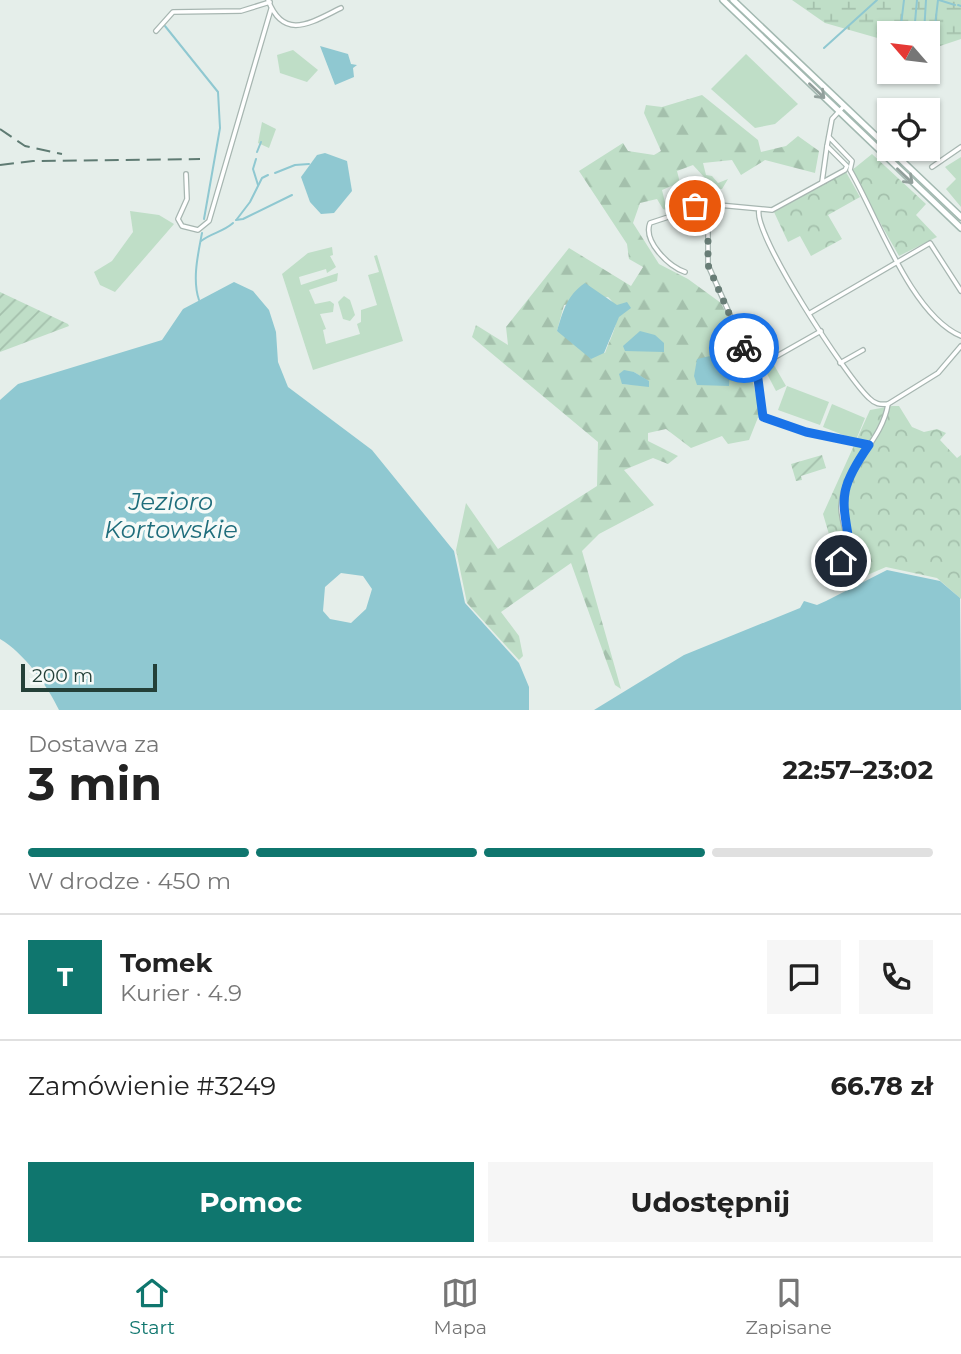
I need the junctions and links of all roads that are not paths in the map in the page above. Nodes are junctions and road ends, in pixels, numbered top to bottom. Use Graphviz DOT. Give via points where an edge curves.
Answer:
graph roads {
  1 [pos="723,0"];
  2 [pos="733,0"];
  3 [pos="269,1"];
  4 [pos="341,8"];
  5 [pos="271,9"];
  6 [pos="156,32"];
  7 [pos="844,106"];
  8 [pos="838,111"];
  9 [pos="828,136"];
  10 [pos="827,146"];
  11 [pos="961,147"];
  12 [pos="932,167"];
  13 [pos="849,168"];
  14 [pos="186,174"];
  15 [pos="821,183"];
  16 [pos="708,204"];
  17 [pos="759,209"];
  18 [pos="961,217"];
  19 [pos="961,228"];
  20 [pos="898,261"];
  21 [pos="684,272"];
  22 [pos="961,291"];
  23 [pos="810,313"];
  24 [pos="821,331"];
  25 [pos="958,335"];
  26 [pos="960,348"];
  27 [pos="863,350"];
  28 [pos="840,363"];
  29 [pos="754,369"];
  30 [pos="888,404"];
  31 [pos="869,445"];
  32 [pos="841,561"];
  1 -- 8 [label="main road, one-way"];
  2 -- 7 [label="main road"];
  3 -- 5 [label="street"];
  3 -- 6 [label="street" via="241,11 173,12"];
  4 -- 5 [label="street" via="299,26 285,23"];
  5 -- 14 [label="street" via="209,221 198,230 179,224 187,195"];
  7 -- 8 [label="street"];
  7 -- 18 [label="main road"];
  8 -- 9 [label="street"];
  8 -- 19 [label="main road, one-way"];
  9 -- 10 [label="street"];
  9 -- 13 [label="street" via="852,161"];
  10 -- 13 [label="street"];
  10 -- 15 [label="street"];
  11 -- 12 [label="street"];
  13 -- 15 [label="street"];
  13 -- 20 [label="street"];
  15 -- 17 [label="street" via="784,205"];
  16 -- 17 [label="street"];
  16 -- 21 [label="street" via="647,224 658,253"];
  16 -- 29 [label="street" via="708,265"];
  17 -- 23 [label="street" via="763,235"];
  20 -- 22 [label="street" via="930,243"];
  20 -- 23 [label="street"];
  20 -- 25 [label="street" via="933,317"];
  23 -- 24 [label="street"];
  24 -- 28 [label="street"];
  24 -- 29 [label="street"];
  25 -- 26 [label="street"];
  26 -- 30 [label="street" via="938,373"];
  27 -- 28 [label="street"];
  28 -- 30 [label="street" via="870,400"];
  29 -- 31 [label="street" via="763,417 806,432"];
  30 -- 31 [label="street" via="883,427"];
  31 -- 32 [label="street" via="850,474 841,507 851,555"];
}
